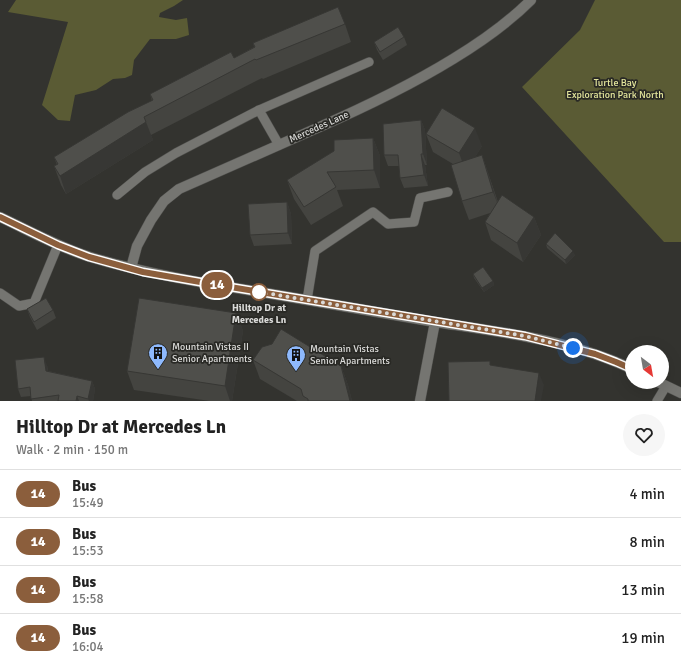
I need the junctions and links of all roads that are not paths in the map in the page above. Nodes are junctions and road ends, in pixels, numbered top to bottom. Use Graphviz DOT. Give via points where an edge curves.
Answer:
graph roads {
  1 [pos="531,0"];
  2 [pos="369,62"];
  3 [pos="259,110"];
  4 [pos="279,145"];
  5 [pos="448,192"];
  6 [pos="118,195"];
  7 [pos="0,217"];
  8 [pos="58,245"];
  9 [pos="130,268"];
  10 [pos="0,293"];
  11 [pos="307,300"];
  12 [pos="435,322"];
  13 [pos="625,366"];
  14 [pos="669,388"];
  15 [pos="661,389"];
  16 [pos="681,394"];
  17 [pos="420,401"];
  18 [pos="657,401"];
  1 -- 4 [label="main road, Mercedes Lane" via="498,30 439,68 363,108"];
  2 -- 3 [label="lane"];
  3 -- 4 [label="lane"];
  3 -- 6 [label="lane" via="176,153 145,172"];
  4 -- 9 [label="main road, Mercedes Lane" via="179,189 169,196 151,220 137,246"];
  5 -- 11 [label="lane" via="420,198 414,222 388,224 373,212 315,251"];
  7 -- 8 [label="main road"];
  8 -- 9 [label="main road"];
  8 -- 10 [label="lane" via="34,303 19,306"];
  9 -- 11 [label="main road"];
  11 -- 12 [label="main road"];
  12 -- 13 [label="main road" via="525,336 595,354"];
  12 -- 17 [label="main road"];
  14 -- 16 [label="main road"];
  15 -- 18 [label="lane"];
}
